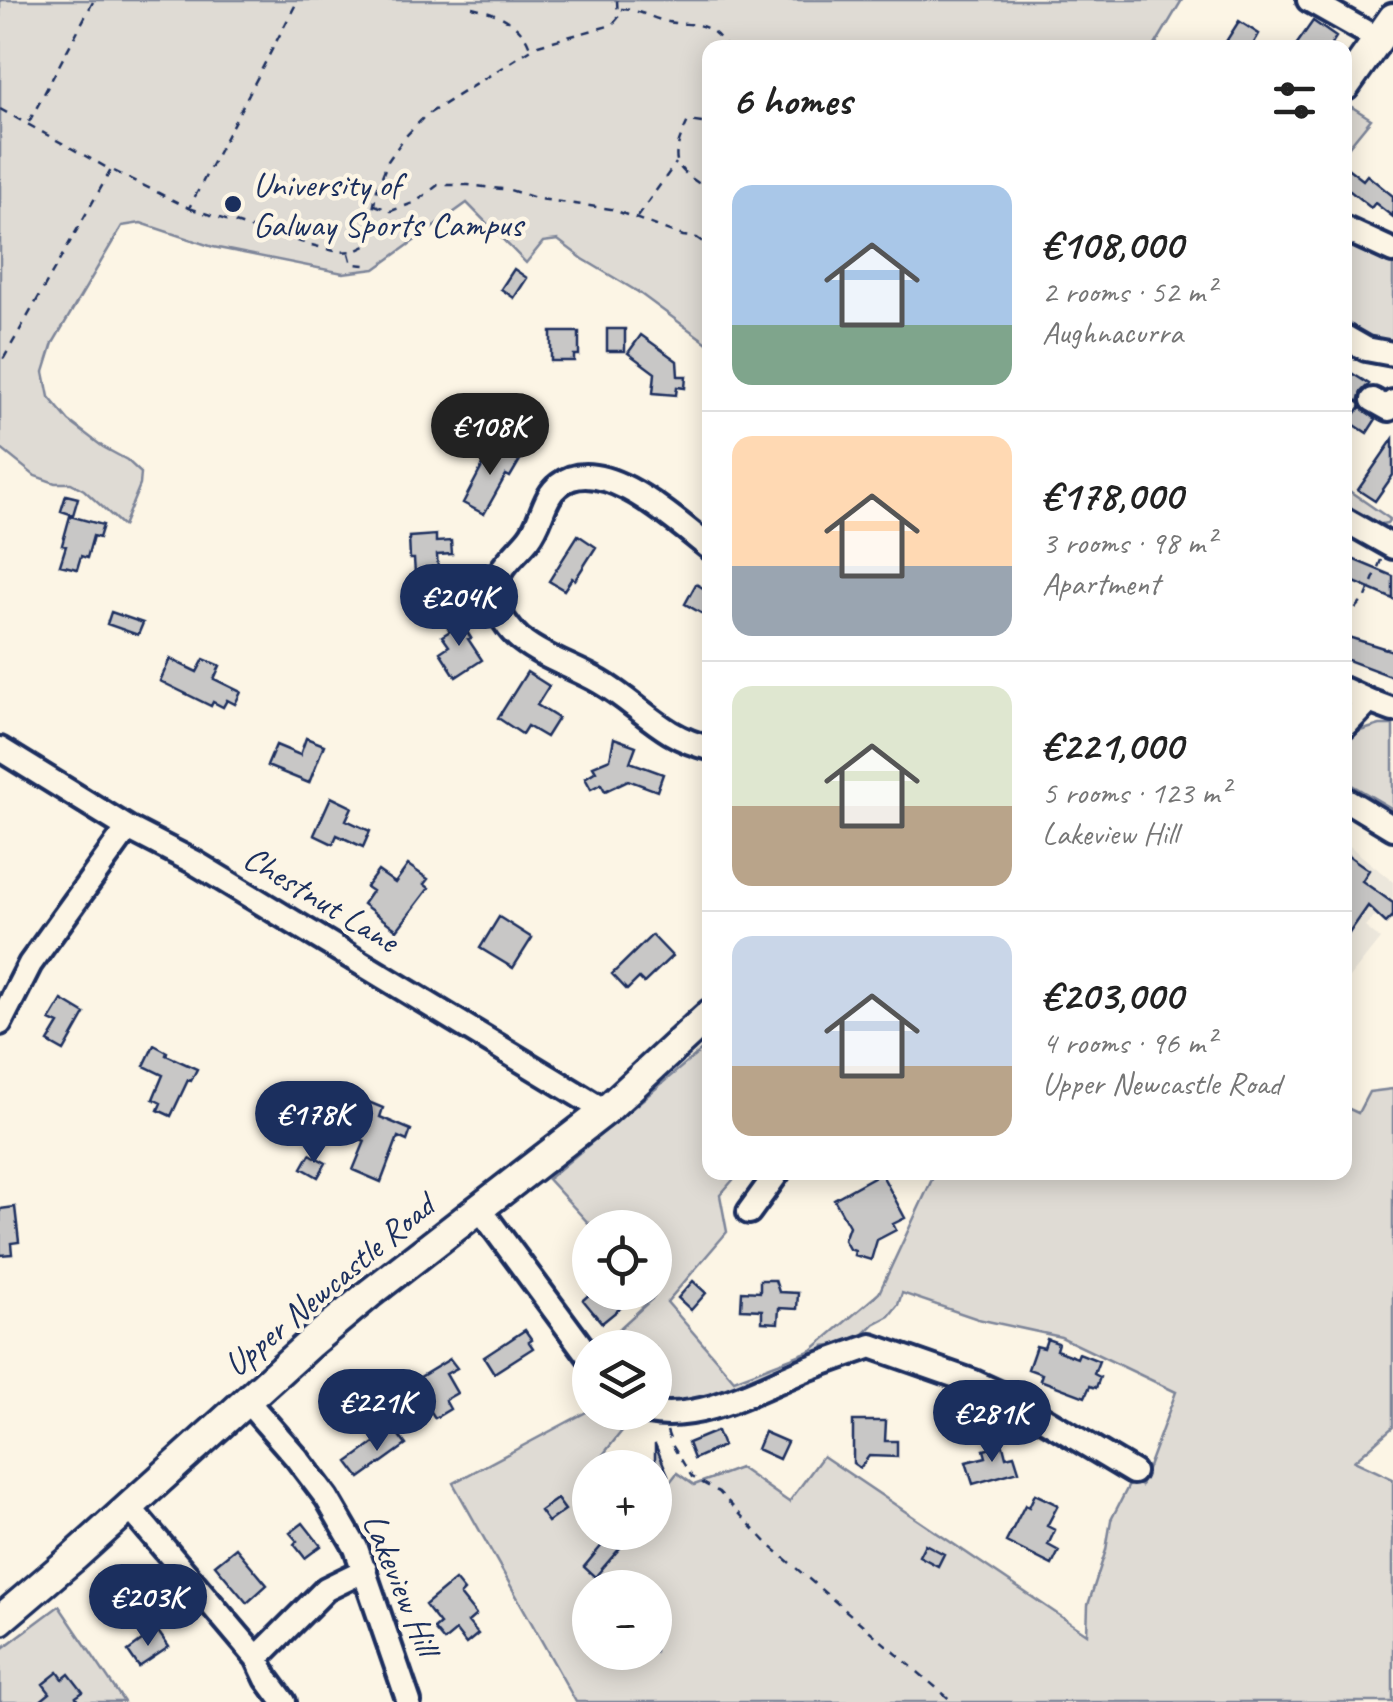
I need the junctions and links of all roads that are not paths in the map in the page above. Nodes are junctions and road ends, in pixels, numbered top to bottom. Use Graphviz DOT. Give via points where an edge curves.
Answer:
graph roads {
  1 [pos="1309,0"];
  2 [pos="1387,32"];
  3 [pos="1352,77"];
  4 [pos="1352,232"];
  5 [pos="1393,252"];
  6 [pos="1352,341"];
  7 [pos="1393,354"];
  8 [pos="1352,523"];
  9 [pos="702,542"];
  10 [pos="1391,542"];
  11 [pos="1352,693"];
  12 [pos="1369,701"];
  13 [pos="1393,710"];
  14 [pos="1352,719"];
  15 [pos="702,745"];
  16 [pos="0,749"];
  17 [pos="1352,802"];
  18 [pos="128,828"];
  19 [pos="1393,828"];
  20 [pos="702,1021"];
  21 [pos="0,1024"];
  22 [pos="604,1111"];
  23 [pos="772,1180"];
  24 [pos="480,1209"];
  25 [pos="749,1212"];
  26 [pos="572,1334"];
  27 [pos="247,1402"];
  28 [pos="672,1412"];
  29 [pos="1133,1472"];
  30 [pos="130,1508"];
  31 [pos="364,1570"];
  32 [pos="0,1620"];
  33 [pos="257,1658"];
  34 [pos="284,1702"];
  35 [pos="409,1702"];
  1 -- 2 [label="street"];
  2 -- 3 [label="main road"];
  4 -- 5 [label="street"];
  6 -- 7 [label="street"];
  8 -- 10 [label="street"];
  9 -- 15 [label="street" via="616,482 579,477 555,488 494,589 516,636 604,684 668,733"];
  11 -- 12 [label="street"];
  12 -- 13 [label="street"];
  12 -- 14 [label="street"];
  16 -- 18 [label="street, Chestnut Lane"];
  17 -- 19 [label="street"];
  18 -- 21 [label="street" via="30,964"];
  18 -- 22 [label="street, Chestnut Lane"];
  20 -- 22 [label="main road, Upper Newcastle Road"];
  22 -- 24 [label="main road, Upper Newcastle Road"];
  23 -- 25 [label="street"];
  24 -- 26 [label="street"];
  24 -- 27 [label="main road, Upper Newcastle Road" via="369,1294"];
  27 -- 30 [label="main road, Upper Newcastle Road"];
  27 -- 31 [label="street, Lakeview Hill" via="326,1498"];
  28 -- 29 [label="street" via="750,1394 871,1346 974,1382"];
  30 -- 32 [label="main road, Upper Newcastle Road"];
  30 -- 33 [label="street"];
  31 -- 33 [label="street" via="326,1589"];
  31 -- 35 [label="street, Lakeview Hill"];
  33 -- 34 [label="street"];
}
